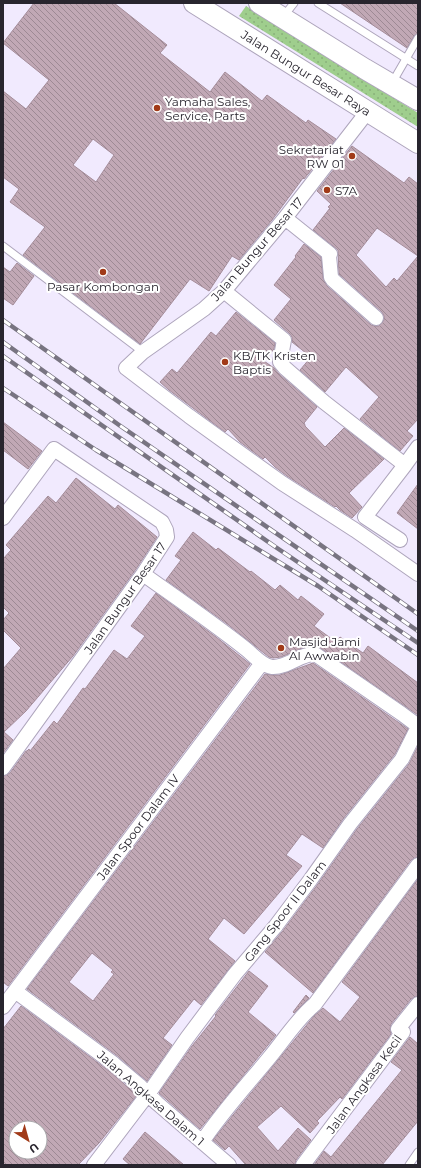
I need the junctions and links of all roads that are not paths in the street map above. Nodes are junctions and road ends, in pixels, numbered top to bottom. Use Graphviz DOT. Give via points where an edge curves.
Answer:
graph roads {
  1 [pos="194,3"];
  2 [pos="259,3"];
  3 [pos="318,3"];
  4 [pos="288,10"];
  5 [pos="418,38"];
  6 [pos="406,59"];
  7 [pos="418,66"];
  8 [pos="391,84"];
  9 [pos="418,100"];
  10 [pos="368,112"];
  11 [pos="418,143"];
  12 [pos="285,218"];
  13 [pos="3,246"];
  14 [pos="224,291"];
  15 [pos="376,318"];
  16 [pos="143,352"];
  17 [pos="418,447"];
  18 [pos="406,465"];
  19 [pos="3,518"];
  20 [pos="400,540"];
  21 [pos="143,574"];
  22 [pos="418,574"];
  23 [pos="262,663"];
  24 [pos="418,727"];
  25 [pos="3,768"];
  26 [pos="418,865"];
  27 [pos="7,997"];
  28 [pos="418,1004"];
  29 [pos="148,1094"];
  30 [pos="202,1142"];
  31 [pos="418,1152"];
  32 [pos="94,1165"];
  33 [pos="229,1165"];
  34 [pos="303,1165"];
  35 [pos="409,1165"];
  1 -- 10 [label="main road, Jalan Bungur Besar Raya"];
  2 -- 4 [label="main road"];
  3 -- 6 [label="lane"];
  4 -- 8 [label="main road"];
  5 -- 6 [label="lane"];
  6 -- 7 [label="lane"];
  6 -- 8 [label="lane"];
  8 -- 9 [label="main road"];
  10 -- 11 [label="main road, Jalan Bungur Besar Raya"];
  10 -- 12 [label="street, Jalan Bungur Besar 17"];
  12 -- 14 [label="street, Jalan Bungur Besar 17"];
  12 -- 15 [label="street" via="330,254 333,280"];
  13 -- 16 [label="lane"];
  14 -- 16 [label="street, Jalan Bungur Besar 17" via="204,309"];
  14 -- 18 [label="street" via="284,340 280,362 285,368 324,402"];
  16 -- 22 [label="street, Jalan Bungur Besar 17" via="126,368 282,483"];
  17 -- 18 [label="street"];
  18 -- 20 [label="street" via="365,517"];
  19 -- 21 [label="street, Jalan Bungur Besar 17" via="54,450 162,522 167,537"];
  21 -- 23 [label="street" via="222,630"];
  21 -- 25 [label="street, Jalan Bungur Besar 17"];
  23 -- 24 [label="street" via="274,667 315,654"];
  23 -- 27 [label="street, Jalan Spoor Dalam IV"];
  24 -- 29 [label="street, Gang Spoor II Dalam" via="402,759 350,824 275,927 235,974"];
  26 -- 30 [label="street" via="315,1004 217,1120"];
  27 -- 29 [label="street, Jalan Angkasa Dalam 1" via="114,1064"];
  28 -- 34 [label="street, Jalan Angkasa Kecil" via="398,1029 403,1032"];
  29 -- 30 [label="street, Jalan Angkasa Dalam 1"];
  29 -- 32 [label="street, Gang Spoor II Dalam"];
  30 -- 33 [label="street, Jalan Angkasa Dalam 1"];
  31 -- 35 [label="lane"];
}
